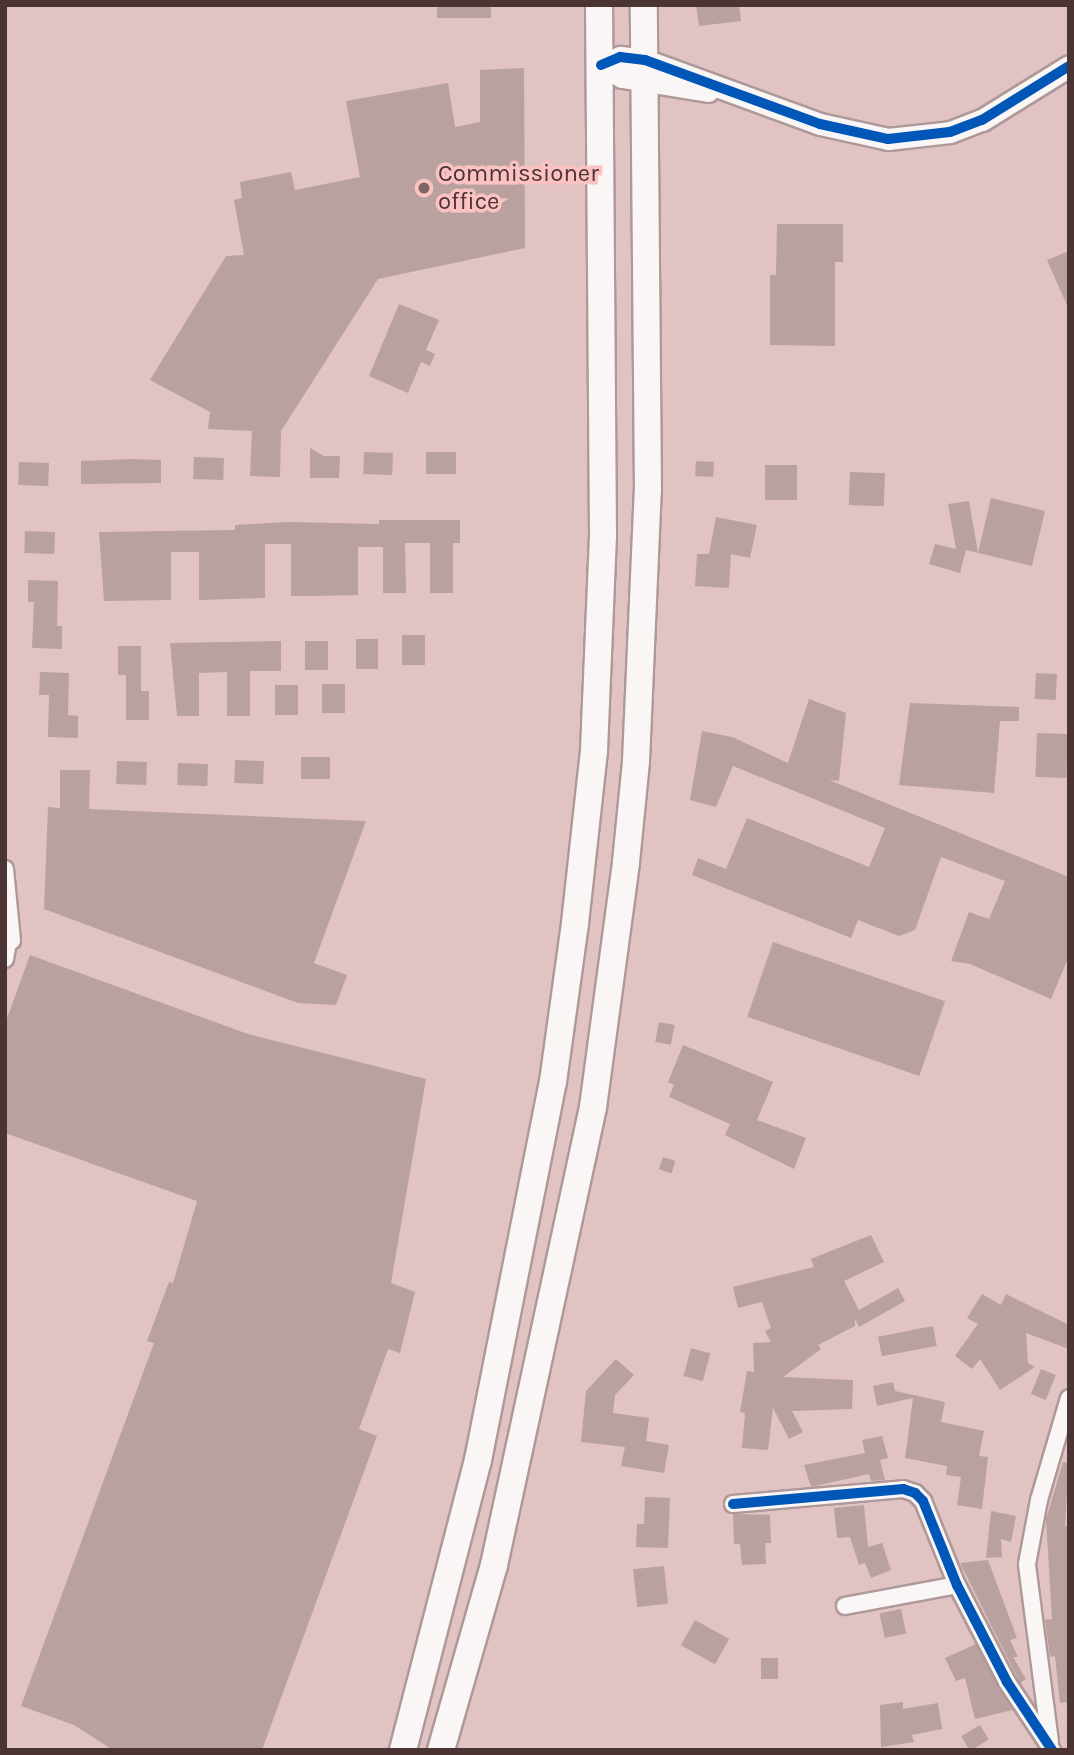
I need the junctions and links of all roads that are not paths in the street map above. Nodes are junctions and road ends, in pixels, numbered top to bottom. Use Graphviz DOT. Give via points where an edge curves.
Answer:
graph roads {
  1 [pos="599,5"];
  2 [pos="644,5"];
  3 [pos="601,65"];
  4 [pos="1069,66"];
  5 [pos="645,71"];
  6 [pos="5,869"];
  7 [pos="5,912"];
  8 [pos="12,941"];
  9 [pos="5,959"];
  10 [pos="1069,1398"];
  11 [pos="733,1504"];
  12 [pos="957,1585"];
  13 [pos="845,1606"];
  14 [pos="1051,1747"];
  15 [pos="403,1750"];
  16 [pos="442,1750"];
  1 -- 3 [label="highway"];
  2 -- 5 [label="highway"];
  3 -- 5 [label="street"];
  3 -- 15 [label="highway" via="603,536 594,750 575,923 553,1082 478,1460"];
  4 -- 5 [label="street" via="982,120 919,138 853,134"];
  5 -- 16 [label="highway" via="645,561 636,761 613,972 593,1107 497,1552"];
  6 -- 8 [label="street"];
  7 -- 8 [label="street"];
  8 -- 9 [label="street"];
  10 -- 14 [label="street" via="1038,1500 1027,1564"];
  11 -- 12 [label="street" via="903,1489 915,1493 923,1501"];
  12 -- 13 [label="street"];
  12 -- 14 [label="street" via="1007,1682"];
}
